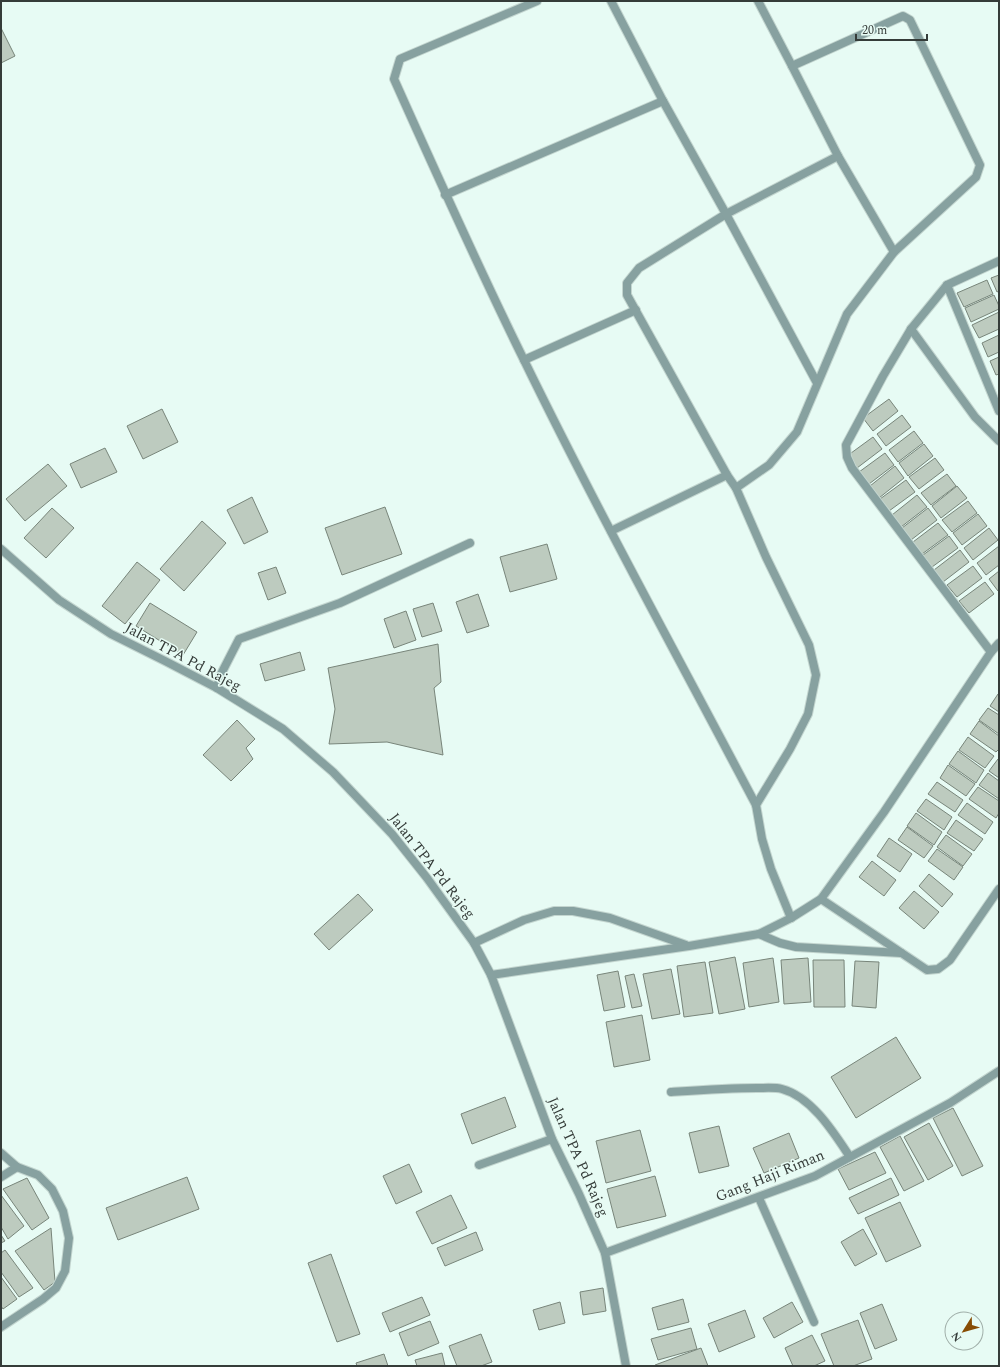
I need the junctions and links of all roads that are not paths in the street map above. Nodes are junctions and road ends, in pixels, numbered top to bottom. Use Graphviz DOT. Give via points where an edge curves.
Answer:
graph roads {
  1 [pos="537,1"];
  2 [pos="611,1"];
  3 [pos="758,1"];
  4 [pos="792,66"];
  5 [pos="662,101"];
  6 [pos="838,156"];
  7 [pos="445,195"];
  8 [pos="726,214"];
  9 [pos="894,252"];
  10 [pos="999,261"];
  11 [pos="947,285"];
  12 [pos="636,310"];
  13 [pos="911,328"];
  14 [pos="524,360"];
  15 [pos="817,383"];
  16 [pos="999,411"];
  17 [pos="999,441"];
  18 [pos="727,475"];
  19 [pos="736,488"];
  20 [pos="611,531"];
  21 [pos="470,543"];
  22 [pos="1,549"];
  23 [pos="999,642"];
  24 [pos="991,652"];
  25 [pos="217,688"];
  26 [pos="756,805"];
  27 [pos="999,889"];
  28 [pos="821,899"];
  29 [pos="791,918"];
  30 [pos="759,934"];
  31 [pos="474,942"];
  32 [pos="689,946"];
  33 [pos="902,953"];
  34 [pos="491,975"];
  35 [pos="999,1071"];
  36 [pos="671,1092"];
  37 [pos="552,1139"];
  38 [pos="1,1153"];
  39 [pos="850,1157"];
  40 [pos="479,1165"];
  41 [pos="17,1166"];
  42 [pos="1,1177"];
  43 [pos="759,1198"];
  44 [pos="605,1253"];
  45 [pos="814,1322"];
  46 [pos="1,1327"];
  47 [pos="626,1366"];
  1 -- 7 [label="street" via="400,59 394,79"];
  2 -- 5 [label="street"];
  3 -- 4 [label="street"];
  4 -- 6 [label="street"];
  4 -- 9 [label="street" via="903,16 910,20 980,165 976,177"];
  5 -- 7 [label="street"];
  5 -- 8 [label="street"];
  6 -- 8 [label="street"];
  6 -- 9 [label="street"];
  7 -- 14 [label="street"];
  8 -- 12 [label="street" via="639,268 627,283 627,295"];
  8 -- 15 [label="street"];
  9 -- 15 [label="street" via="847,314"];
  10 -- 11 [label="street"];
  11 -- 13 [label="street"];
  11 -- 16 [label="street"];
  12 -- 14 [label="street"];
  12 -- 18 [label="street"];
  13 -- 17 [label="street" via="975,417"];
  13 -- 24 [label="street" via="846,445 847,457 860,479"];
  14 -- 20 [label="street"];
  15 -- 19 [label="street" via="796,432 769,465"];
  18 -- 19 [label="street"];
  18 -- 20 [label="street"];
  19 -- 26 [label="street" via="809,645 816,675 808,714"];
  20 -- 26 [label="street"];
  21 -- 25 [label="street" via="340,603 239,639 220,676"];
  22 -- 25 [label="street, Jalan TPA Pd Rajeg" via="59,600 111,634"];
  23 -- 24 [label="street"];
  24 -- 28 [label="street" via="884,812"];
  25 -- 31 [label="street, Jalan TPA Pd Rajeg" via="283,729 333,772 392,834"];
  26 -- 29 [label="street" via="771,869"];
  27 -- 33 [label="street" via="950,960 938,970 927,970"];
  28 -- 29 [label="street"];
  28 -- 33 [label="street"];
  29 -- 30 [label="street"];
  30 -- 32 [label="street"];
  30 -- 33 [label="street" via="796,947"];
  31 -- 32 [label="street" via="524,920 554,911 573,911 610,918"];
  31 -- 34 [label="street, Jalan TPA Pd Rajeg"];
  32 -- 34 [label="street"];
  34 -- 37 [label="street, Jalan TPA Pd Rajeg"];
  35 -- 39 [label="street, Gang Haji Riman" via="950,1103"];
  36 -- 39 [label="street" via="717,1088 782,1089 800,1098 815,1110"];
  37 -- 40 [label="street"];
  37 -- 44 [label="street, Jalan TPA Pd Rajeg"];
  38 -- 41 [label="street"];
  39 -- 43 [label="street, Gang Haji Riman" via="815,1176"];
  41 -- 42 [label="street"];
  41 -- 46 [label="street" via="38,1175 52,1189 63,1211 69,1238 65,1271 56,1288"];
  43 -- 44 [label="street, Gang Haji Riman"];
  43 -- 45 [label="street"];
  44 -- 47 [label="street, Jalan TPA Pd Rajeg"];
}
